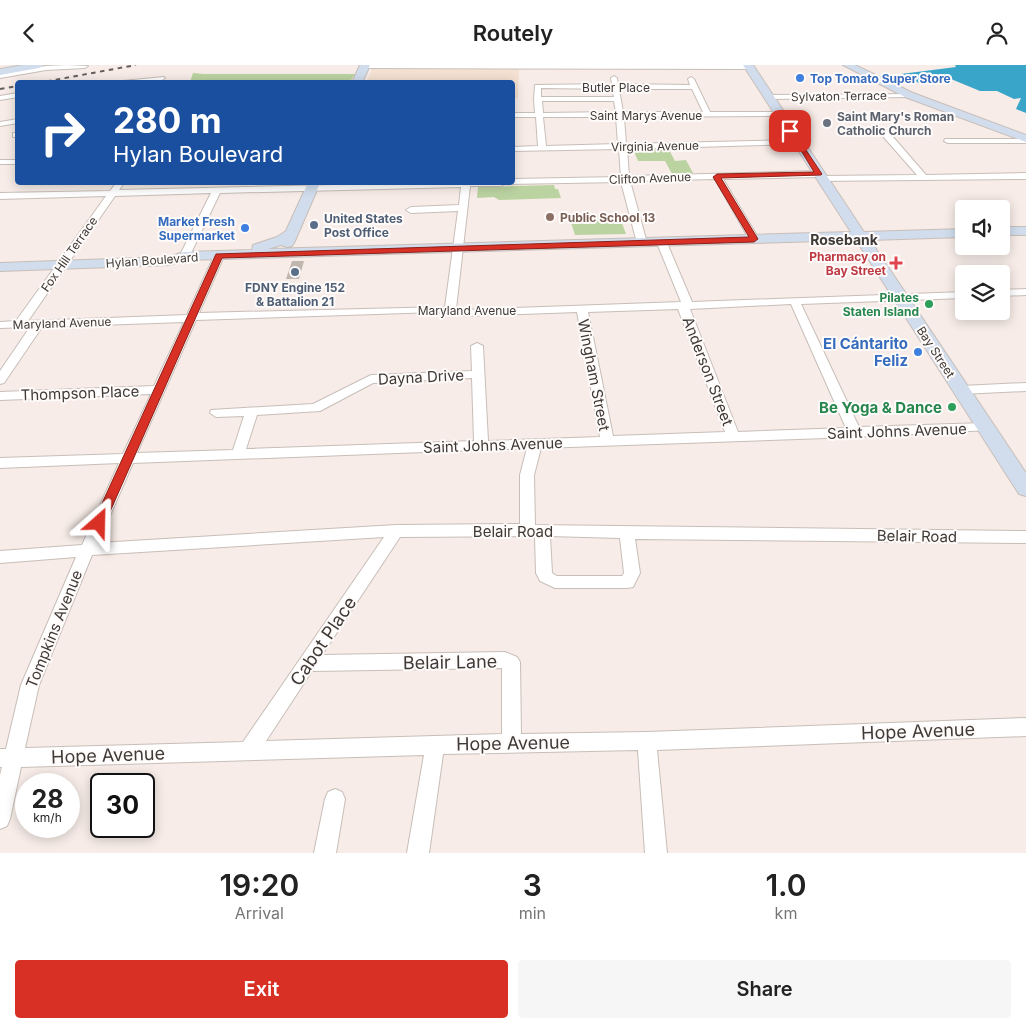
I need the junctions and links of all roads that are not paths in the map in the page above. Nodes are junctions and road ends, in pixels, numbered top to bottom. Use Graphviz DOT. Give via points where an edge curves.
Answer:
graph roads {
  1 [pos="39,65"];
  2 [pos="85,65"];
  3 [pos="848,65"];
  4 [pos="24,66"];
  5 [pos="365,66"];
  6 [pos="611,66"];
  7 [pos="748,66"];
  8 [pos="685,67"];
  9 [pos="0,74"];
  10 [pos="163,77"];
  11 [pos="134,80"];
  12 [pos="358,80"];
  13 [pos="616,87"];
  14 [pos="694,87"];
  15 [pos="909,95"];
  16 [pos="15,96"];
  17 [pos="768,97"];
  18 [pos="0,98"];
  19 [pos="537,99"];
  20 [pos="617,99"];
  21 [pos="707,114"];
  22 [pos="779,114"];
  23 [pos="515,115"];
  24 [pos="538,115"];
  25 [pos="620,115"];
  26 [pos="15,122"];
  27 [pos="0,124"];
  28 [pos="884,133"];
  29 [pos="1026,140"];
  30 [pos="948,141"];
  31 [pos="798,142"];
  32 [pos="623,147"];
  33 [pos="515,149"];
  34 [pos="542,149"];
  35 [pos="15,162"];
  36 [pos="0,163"];
  37 [pos="820,176"];
  38 [pos="1026,176"];
  39 [pos="717,177"];
  40 [pos="924,178"];
  41 [pos="625,179"];
  42 [pos="515,182"];
  43 [pos="118,185"];
  44 [pos="313,185"];
  45 [pos="466,185"];
  46 [pos="217,190"];
  47 [pos="112,193"];
  48 [pos="0,196"];
  49 [pos="464,208"];
  50 [pos="411,210"];
  51 [pos="294,231"];
  52 [pos="1010,231"];
  53 [pos="1026,231"];
  54 [pos="955,233"];
  55 [pos="860,236"];
  56 [pos="754,239"];
  57 [pos="642,243"];
  58 [pos="662,243"];
  59 [pos="459,249"];
  60 [pos="281,254"];
  61 [pos="185,255"];
  62 [pos="218,256"];
  63 [pos="0,258"];
  64 [pos="64,261"];
  65 [pos="0,267"];
  66 [pos="1026,292"];
  67 [pos="1010,293"];
  68 [pos="955,295"];
  69 [pos="900,298"];
  70 [pos="796,302"];
  71 [pos="686,306"];
  72 [pos="582,308"];
  73 [pos="450,311"];
  74 [pos="190,318"];
  75 [pos="38,324"];
  76 [pos="0,325"];
  77 [pos="19,325"];
  78 [pos="477,346"];
  79 [pos="477,374"];
  80 [pos="0,380"];
  81 [pos="1026,387"];
  82 [pos="159,389"];
  83 [pos="961,390"];
  84 [pos="0,396"];
  85 [pos="252,412"];
  86 [pos="216,413"];
  87 [pos="985,427"];
  88 [pos="855,433"];
  89 [pos="733,437"];
  90 [pos="607,441"];
  91 [pos="536,443"];
  92 [pos="481,445"];
  93 [pos="238,455"];
  94 [pos="129,459"];
  95 [pos="0,463"];
  96 [pos="1026,489"];
  97 [pos="535,530"];
  98 [pos="396,531"];
  99 [pos="627,533"];
  100 [pos="1026,537"];
  101 [pos="87,550"];
  102 [pos="0,557"];
  103 [pos="309,663"];
  104 [pos="1026,727"];
  105 [pos="647,741"];
  106 [pos="512,743"];
  107 [pos="435,745"];
  108 [pos="249,750"];
  109 [pos="6,758"];
  110 [pos="335,799"];
  111 [pos="0,819"];
  112 [pos="324,853"];
  113 [pos="418,853"];
  114 [pos="656,853"];
  1 -- 4 [label="main road"];
  2 -- 9 [label="street"];
  3 -- 15 [label="main road"];
  4 -- 9 [label="main road"];
  5 -- 6 [label="street"];
  5 -- 12 [label="main road"];
  6 -- 8 [label="street"];
  6 -- 13 [label="street"];
  7 -- 8 [label="street"];
  7 -- 17 [label="main road, Bay Street"];
  8 -- 14 [label="street"];
  10 -- 11 [label="street"];
  13 -- 14 [label="street, Butler Place"];
  13 -- 19 [label="street, Butler Place" via="537,86"];
  13 -- 20 [label="street"];
  14 -- 21 [label="street"];
  15 -- 17 [label="street, Sylvaton Terrace"];
  15 -- 29 [label="main road"];
  16 -- 18 [label="street"];
  17 -- 22 [label="main road, Bay Street"];
  19 -- 20 [label="street"];
  19 -- 24 [label="street"];
  20 -- 25 [label="street"];
  21 -- 22 [label="street, Saint Marys Avenue"];
  21 -- 25 [label="street, Saint Marys Avenue"];
  22 -- 31 [label="main road, Bay Street"];
  23 -- 24 [label="street, Saint Marys Avenue"];
  24 -- 25 [label="street, Saint Marys Avenue"];
  24 -- 34 [label="street"];
  25 -- 32 [label="street"];
  26 -- 27 [label="street"];
  28 -- 40 [label="street"];
  29 -- 30 [label="street"];
  31 -- 32 [label="street, Virginia Avenue"];
  31 -- 37 [label="main road, Bay Street"];
  32 -- 34 [label="street, Virginia Avenue"];
  32 -- 41 [label="street"];
  33 -- 34 [label="street, Virginia Avenue"];
  35 -- 36 [label="street"];
  37 -- 39 [label="street, Clifton Avenue"];
  37 -- 40 [label="street, Clifton Avenue"];
  37 -- 55 [label="main road, Bay Street"];
  38 -- 40 [label="street, Clifton Avenue"];
  39 -- 41 [label="street, Clifton Avenue"];
  39 -- 56 [label="street"];
  41 -- 42 [label="street, Clifton Avenue"];
  41 -- 57 [label="street"];
  43 -- 47 [label="street, Fox Hill Terrace"];
  44 -- 46 [label="street"];
  44 -- 51 [label="main road"];
  45 -- 49 [label="street"];
  46 -- 47 [label="street"];
  46 -- 61 [label="street"];
  47 -- 48 [label="street"];
  47 -- 64 [label="street, Fox Hill Terrace"];
  49 -- 50 [label="street"];
  49 -- 59 [label="street"];
  51 -- 60 [label="main road"];
  51 -- 61 [label="main road" via="271,245 255,249"];
  52 -- 53 [label="main road"];
  54 -- 55 [label="main road, Hylan Boulevard"];
  55 -- 56 [label="main road, Hylan Boulevard"];
  55 -- 69 [label="main road, Bay Street"];
  56 -- 58 [label="main road, Hylan Boulevard"];
  57 -- 58 [label="main road, Hylan Boulevard"];
  57 -- 59 [label="main road, Hylan Boulevard"];
  58 -- 71 [label="street, Anderson Street"];
  59 -- 60 [label="main road, Hylan Boulevard"];
  59 -- 73 [label="street"];
  60 -- 62 [label="main road, Hylan Boulevard"];
  61 -- 62 [label="main road, Hylan Boulevard"];
  61 -- 64 [label="main road, Hylan Boulevard" via="168,261"];
  62 -- 74 [label="street, Tompkins Avenue"];
  63 -- 64 [label="main road, Hylan Boulevard"];
  64 -- 65 [label="main road, Hylan Boulevard"];
  64 -- 77 [label="street, Fox Hill Terrace"];
  66 -- 67 [label="street"];
  68 -- 69 [label="street, Maryland Avenue"];
  69 -- 70 [label="street, Maryland Avenue"];
  69 -- 83 [label="main road, Bay Street"];
  70 -- 71 [label="street, Maryland Avenue"];
  70 -- 88 [label="street"];
  71 -- 72 [label="street, Maryland Avenue"];
  71 -- 89 [label="street, Anderson Street"];
  72 -- 73 [label="street, Maryland Avenue"];
  72 -- 90 [label="street, Wingham Street"];
  73 -- 74 [label="street, Maryland Avenue"];
  74 -- 75 [label="street, Maryland Avenue"];
  74 -- 82 [label="street, Tompkins Avenue"];
  75 -- 77 [label="street, Maryland Avenue"];
  75 -- 80 [label="street, Thompson Place"];
  76 -- 77 [label="street, Maryland Avenue"];
  78 -- 79 [label="street"];
  79 -- 85 [label="street, Dayna Drive" via="371,379 315,408"];
  79 -- 92 [label="street"];
  81 -- 83 [label="street"];
  82 -- 84 [label="street, Thompson Place"];
  82 -- 94 [label="street, Tompkins Avenue"];
  83 -- 87 [label="main road, Bay Street"];
  85 -- 86 [label="street, Dayna Drive"];
  85 -- 93 [label="street"];
  87 -- 88 [label="street, Saint Johns Avenue"];
  87 -- 96 [label="main road, Bay Street"];
  88 -- 89 [label="street, Saint Johns Avenue"];
  89 -- 90 [label="street, Saint Johns Avenue"];
  90 -- 91 [label="street, Saint Johns Avenue"];
  91 -- 92 [label="street, Saint Johns Avenue"];
  91 -- 97 [label="street" via="526,479"];
  92 -- 93 [label="street, Saint Johns Avenue"];
  93 -- 94 [label="street, Saint Johns Avenue"];
  94 -- 95 [label="street, Saint Johns Avenue"];
  94 -- 101 [label="street, Tompkins Avenue"];
  97 -- 98 [label="street, Belair Road"];
  97 -- 99 [label="street, Belair Road"];
  97 -- 99 [label="street" via="544,573 555,582 628,582 632,573"];
  98 -- 101 [label="street, Belair Road"];
  98 -- 103 [label="street, Cabot Place"];
  99 -- 100 [label="street, Belair Road"];
  101 -- 102 [label="street, Belair Road"];
  101 -- 109 [label="street, Tompkins Avenue" via="30,685"];
  103 -- 106 [label="street, Belair Lane" via="511,662"];
  103 -- 108 [label="street, Cabot Place"];
  104 -- 105 [label="street, Hope Avenue"];
  105 -- 106 [label="street, Hope Avenue"];
  105 -- 114 [label="street"];
  106 -- 107 [label="street, Hope Avenue"];
  107 -- 108 [label="street, Hope Avenue"];
  107 -- 113 [label="street"];
  108 -- 109 [label="street, Hope Avenue"];
  109 -- 111 [label="street, Tompkins Avenue"];
  110 -- 112 [label="street"];
}
